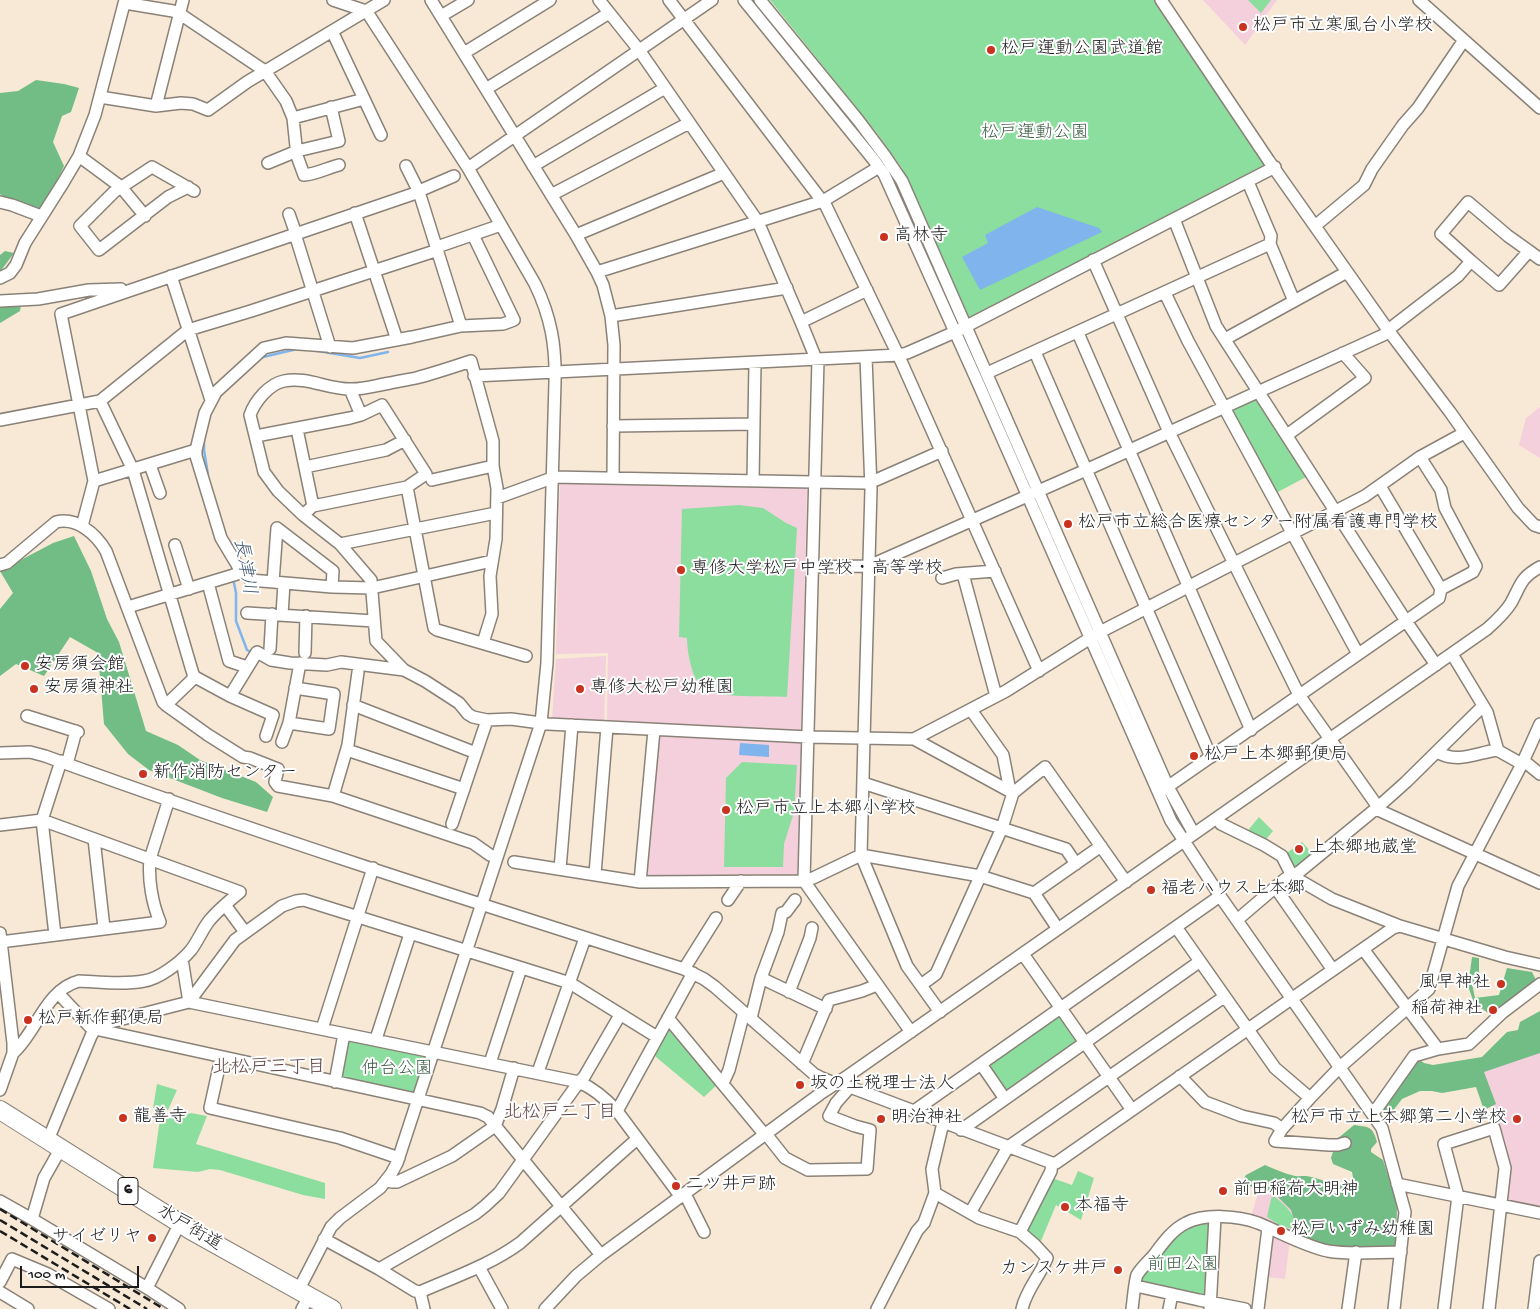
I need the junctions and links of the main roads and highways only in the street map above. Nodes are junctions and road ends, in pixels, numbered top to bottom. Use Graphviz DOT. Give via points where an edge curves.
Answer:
graph roads {
  1 [pos="0,1110"];
  2 [pos="303,1299"];
  3 [pos="332,1309"];
  1 -- 2 [label="highway, 水戸街道 / 6"];
  2 -- 3 [label="highway, 水戸街道 / 6"];
}
